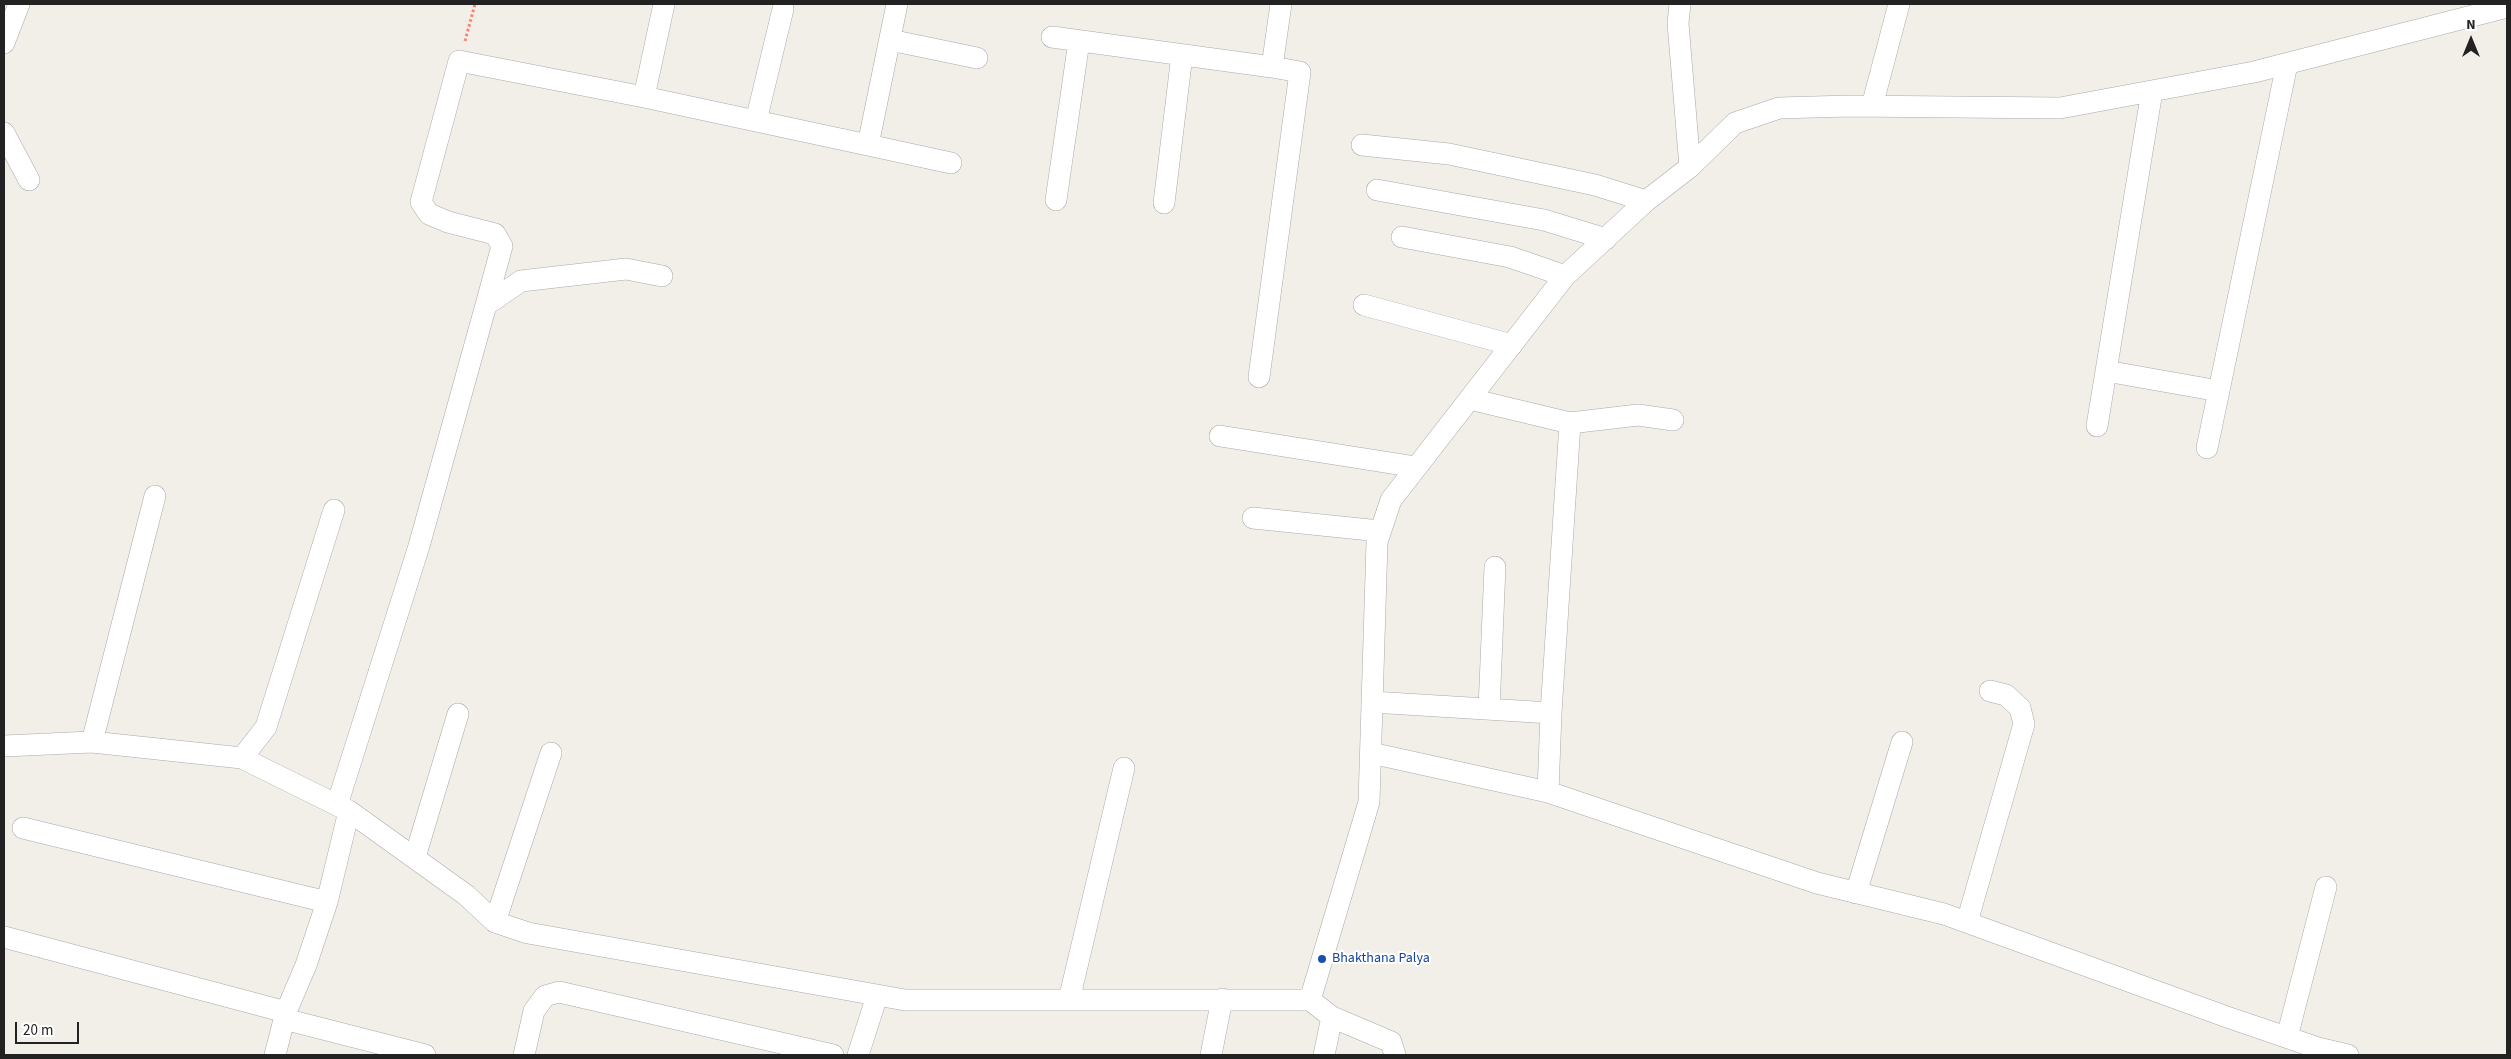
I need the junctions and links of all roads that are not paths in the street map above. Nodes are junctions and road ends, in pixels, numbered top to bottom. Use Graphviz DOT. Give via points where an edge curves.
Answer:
graph roads {
  1 [pos="19,4"];
  2 [pos="664,4"];
  3 [pos="897,4"];
  4 [pos="1280,4"];
  5 [pos="1680,4"];
  6 [pos="1899,4"];
  7 [pos="2507,7"];
  8 [pos="783,9"];
  9 [pos="1052,37"];
  10 [pos="890,40"];
  11 [pos="1079,41"];
  12 [pos="4,43"];
  13 [pos="1182,55"];
  14 [pos="977,58"];
  15 [pos="2287,64"];
  16 [pos="1272,67"];
  17 [pos="2152,91"];
  18 [pos="644,97"];
  19 [pos="1872,106"];
  20 [pos="756,121"];
  21 [pos="4,133"];
  22 [pos="868,145"];
  23 [pos="1362,145"];
  24 [pos="951,163"];
  25 [pos="1690,166"];
  26 [pos="29,180"];
  27 [pos="1377,190"];
  28 [pos="1056,200"];
  29 [pos="1646,201"];
  30 [pos="1164,203"];
  31 [pos="1402,237"];
  32 [pos="1606,239"];
  33 [pos="662,276"];
  34 [pos="1565,276"];
  35 [pos="486,305"];
  36 [pos="1364,305"];
  37 [pos="1512,345"];
  38 [pos="2106,371"];
  39 [pos="1259,377"];
  40 [pos="2219,391"];
  41 [pos="1470,399"];
  42 [pos="1673,420"];
  43 [pos="1570,424"];
  44 [pos="2097,426"];
  45 [pos="1220,436"];
  46 [pos="2207,448"];
  47 [pos="1416,467"];
  48 [pos="155,496"];
  49 [pos="334,510"];
  50 [pos="1253,518"];
  51 [pos="1380,531"];
  52 [pos="1495,567"];
  53 [pos="1990,691"];
  54 [pos="1372,702"];
  55 [pos="1489,709"];
  56 [pos="1551,713"];
  57 [pos="458,714"];
  58 [pos="92,742"];
  59 [pos="1902,742"];
  60 [pos="4,746"];
  61 [pos="551,753"];
  62 [pos="1371,753"];
  63 [pos="242,758"];
  64 [pos="1124,768"];
  65 [pos="1548,792"];
  66 [pos="343,808"];
  67 [pos="23,828"];
  68 [pos="415,857"];
  69 [pos="2326,887"];
  70 [pos="1856,893"];
  71 [pos="327,902"];
  72 [pos="495,922"];
  73 [pos="1968,922"];
  74 [pos="4,937"];
  75 [pos="877,996"];
  76 [pos="1222,999"];
  77 [pos="1068,1000"];
  78 [pos="1310,1000"];
  79 [pos="285,1016"];
  80 [pos="1332,1017"];
  81 [pos="2287,1038"];
  82 [pos="274,1055"];
  83 [pos="425,1055"];
  84 [pos="524,1055"];
  85 [pos="833,1055"];
  86 [pos="858,1055"];
  87 [pos="1211,1055"];
  88 [pos="1324,1055"];
  89 [pos="1395,1055"];
  90 [pos="2348,1055"];
  1 -- 12 [label="street"];
  2 -- 18 [label="street"];
  3 -- 10 [label="street"];
  4 -- 16 [label="street"];
  5 -- 25 [label="street" via="1678,23"];
  6 -- 19 [label="street"];
  7 -- 15 [label="street"];
  8 -- 20 [label="street"];
  9 -- 11 [label="street"];
  10 -- 14 [label="street"];
  10 -- 22 [label="street"];
  11 -- 13 [label="street"];
  11 -- 28 [label="street"];
  13 -- 16 [label="street"];
  13 -- 30 [label="street"];
  15 -- 17 [label="street"];
  15 -- 40 [label="street"];
  16 -- 39 [label="street" via="1300,72"];
  17 -- 19 [label="street" via="2060,108"];
  17 -- 38 [label="street"];
  18 -- 20 [label="street"];
  18 -- 35 [label="street" via="459,61 421,202 429,214 495,234 502,246"];
  19 -- 25 [label="street" via="1779,108 1735,123"];
  20 -- 22 [label="street"];
  21 -- 26 [label="street"];
  22 -- 24 [label="street"];
  23 -- 29 [label="street" via="1449,154 1595,185"];
  25 -- 29 [label="street"];
  27 -- 32 [label="street" via="1544,220"];
  29 -- 32 [label="street"];
  31 -- 34 [label="street" via="1510,257"];
  32 -- 34 [label="street"];
  33 -- 35 [label="street" via="626,269 521,281"];
  34 -- 37 [label="street"];
  35 -- 66 [label="street"];
  36 -- 37 [label="street"];
  37 -- 41 [label="street"];
  38 -- 40 [label="street"];
  38 -- 44 [label="street"];
  40 -- 46 [label="street"];
  41 -- 43 [label="street"];
  41 -- 47 [label="street"];
  42 -- 43 [label="street" via="1638,415"];
  43 -- 56 [label="street"];
  45 -- 47 [label="street"];
  47 -- 51 [label="street" via="1391,500"];
  48 -- 58 [label="street"];
  49 -- 63 [label="street" via="266,727"];
  50 -- 51 [label="street"];
  51 -- 54 [label="street"];
  52 -- 55 [label="street"];
  53 -- 73 [label="street" via="2006,695 2020,708 2024,724"];
  54 -- 55 [label="street"];
  54 -- 62 [label="street"];
  55 -- 56 [label="street"];
  56 -- 65 [label="street"];
  57 -- 68 [label="street"];
  58 -- 60 [label="street"];
  58 -- 63 [label="street"];
  59 -- 70 [label="street"];
  61 -- 72 [label="street"];
  62 -- 65 [label="street"];
  62 -- 78 [label="street" via="1369,802"];
  63 -- 66 [label="street"];
  64 -- 77 [label="street"];
  65 -- 70 [label="street" via="1780,871"];
  66 -- 68 [label="street"];
  66 -- 71 [label="street"];
  67 -- 71 [label="street"];
  68 -- 72 [label="street" via="466,895"];
  69 -- 81 [label="street"];
  70 -- 73 [label="street"];
  71 -- 79 [label="street"];
  72 -- 75 [label="street" via="528,934"];
  73 -- 81 [label="street"];
  74 -- 79 [label="street"];
  75 -- 77 [label="street" via="905,1000"];
  75 -- 86 [label="street"];
  76 -- 77 [label="street"];
  76 -- 78 [label="street"];
  76 -- 87 [label="street"];
  78 -- 80 [label="street"];
  79 -- 82 [label="street"];
  79 -- 83 [label="street"];
  80 -- 88 [label="street"];
  80 -- 89 [label="street" via="1391,1042"];
  81 -- 90 [label="street"];
  84 -- 85 [label="street" via="534,1011 545,996 559,992"];
}
